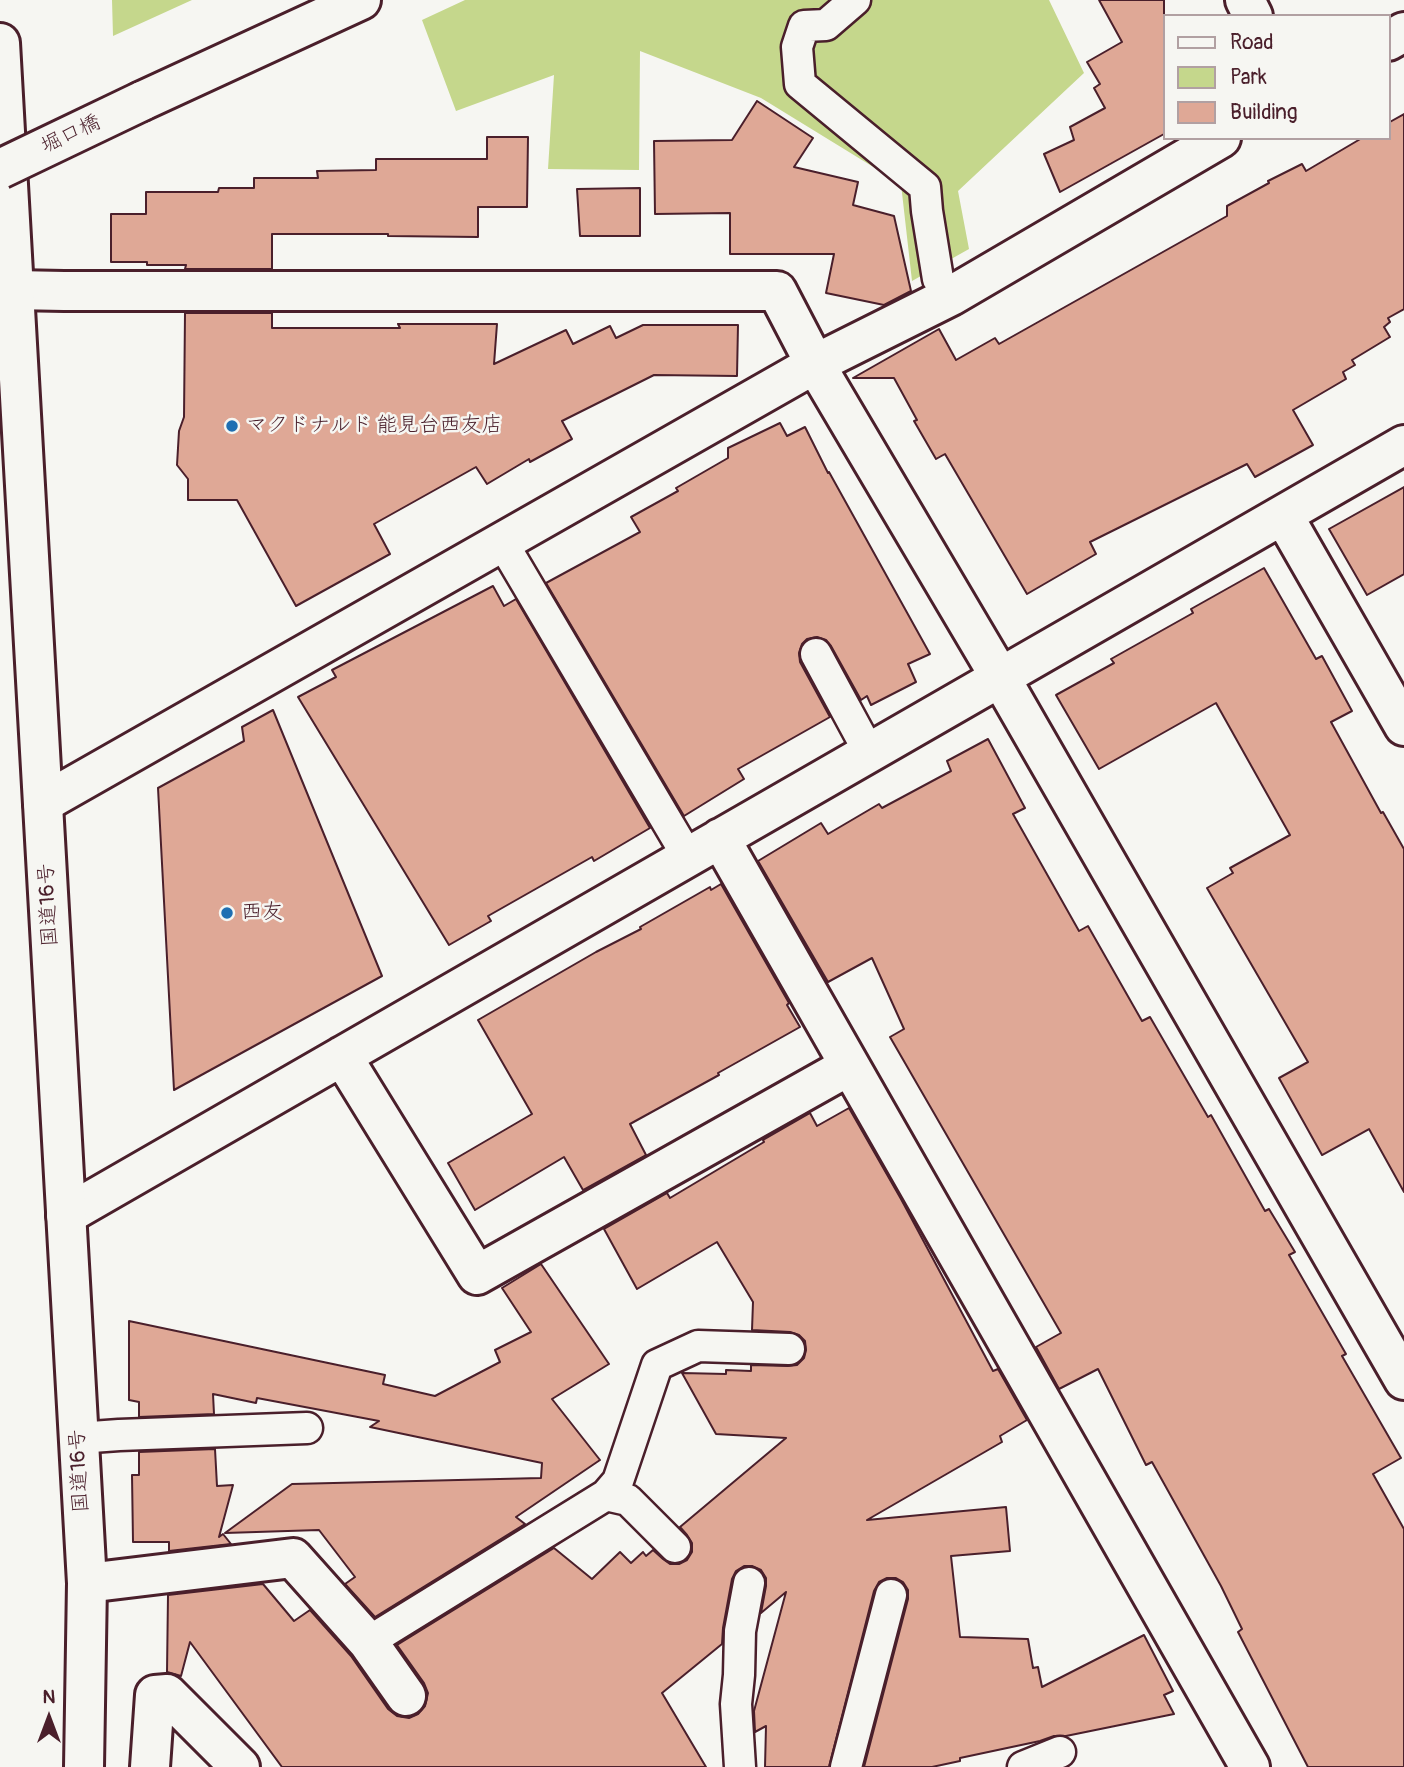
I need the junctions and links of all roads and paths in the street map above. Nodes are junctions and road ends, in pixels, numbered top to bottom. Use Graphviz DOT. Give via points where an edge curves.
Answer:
graph roads {
  1 [pos="361,0"];
  2 [pos="855,0"];
  3 [pos="0,43"];
  4 [pos="1218,140"];
  5 [pos="0,169"];
  6 [pos="14,290"];
  7 [pos="951,296"];
  8 [pos="816,364"];
  9 [pos="1404,445"];
  10 [pos="1283,515"];
  11 [pos="502,542"];
  12 [pos="816,653"];
  13 [pos="1000,677"];
  14 [pos="1404,726"];
  15 [pos="869,752"];
  16 [pos="43,803"];
  17 [pos="704,848"];
  18 [pos="342,1056"];
  19 [pos="849,1066"];
  20 [pos="66,1215"];
  21 [pos="789,1349"];
  22 [pos="1404,1380"];
  23 [pos="307,1428"];
  24 [pos="78,1438"];
  25 [pos="606,1495"];
  26 [pos="675,1547"];
  27 [pos="87,1583"];
  28 [pos="750,1583"];
  29 [pos="891,1595"];
  30 [pos="368,1642"];
  31 [pos="406,1696"];
  32 [pos="1060,1752"];
  33 [pos="84,1767"];
  34 [pos="150,1767"];
  35 [pos="240,1767"];
  36 [pos="740,1767"];
  37 [pos="846,1767"];
  38 [pos="1023,1767"];
  39 [pos="1250,1767"];
  1 -- 5 [label="main road, 堀口橋, bridge"];
  2 -- 7 [label="lane" via="826,25 804,26 797,47 800,84 925,187 938,279"];
  3 -- 6 [label="main road, 国道16号"];
  4 -- 7 [label="main road"];
  6 -- 8 [label="main road" via="777,291"];
  6 -- 16 [label="main road, 国道16号"];
  7 -- 8 [label="main road"];
  8 -- 11 [label="main road"];
  8 -- 13 [label="main road"];
  9 -- 10 [label="main road"];
  10 -- 13 [label="main road"];
  10 -- 14 [label="main road"];
  11 -- 16 [label="main road"];
  11 -- 17 [label="lane"];
  12 -- 15 [label="lane"];
  13 -- 15 [label="main road"];
  13 -- 22 [label="main road"];
  15 -- 17 [label="main road"];
  16 -- 20 [label="main road, 国道16号"];
  17 -- 18 [label="main road"];
  17 -- 19 [label="main road"];
  18 -- 19 [label="main road" via="477,1275"];
  18 -- 20 [label="main road"];
  19 -- 39 [label="main road"];
  20 -- 24 [label="main road, 国道16号"];
  21 -- 25 [label="lane" via="698,1346 657,1364 618,1481"];
  23 -- 24 [label="lane"];
  24 -- 27 [label="main road, 国道16号"];
  25 -- 26 [label="lane" via="628,1500"];
  25 -- 30 [label="lane"];
  27 -- 30 [label="main road" via="293,1558"];
  27 -- 33 [label="main road, 国道16号"];
  28 -- 36 [label="lane" via="740,1631 736,1704"];
  29 -- 37 [label="lane"];
  30 -- 31 [label="main road"];
  32 -- 38 [label="lane"];
  34 -- 35 [label="main road" via="155,1695 167,1694"];
}
